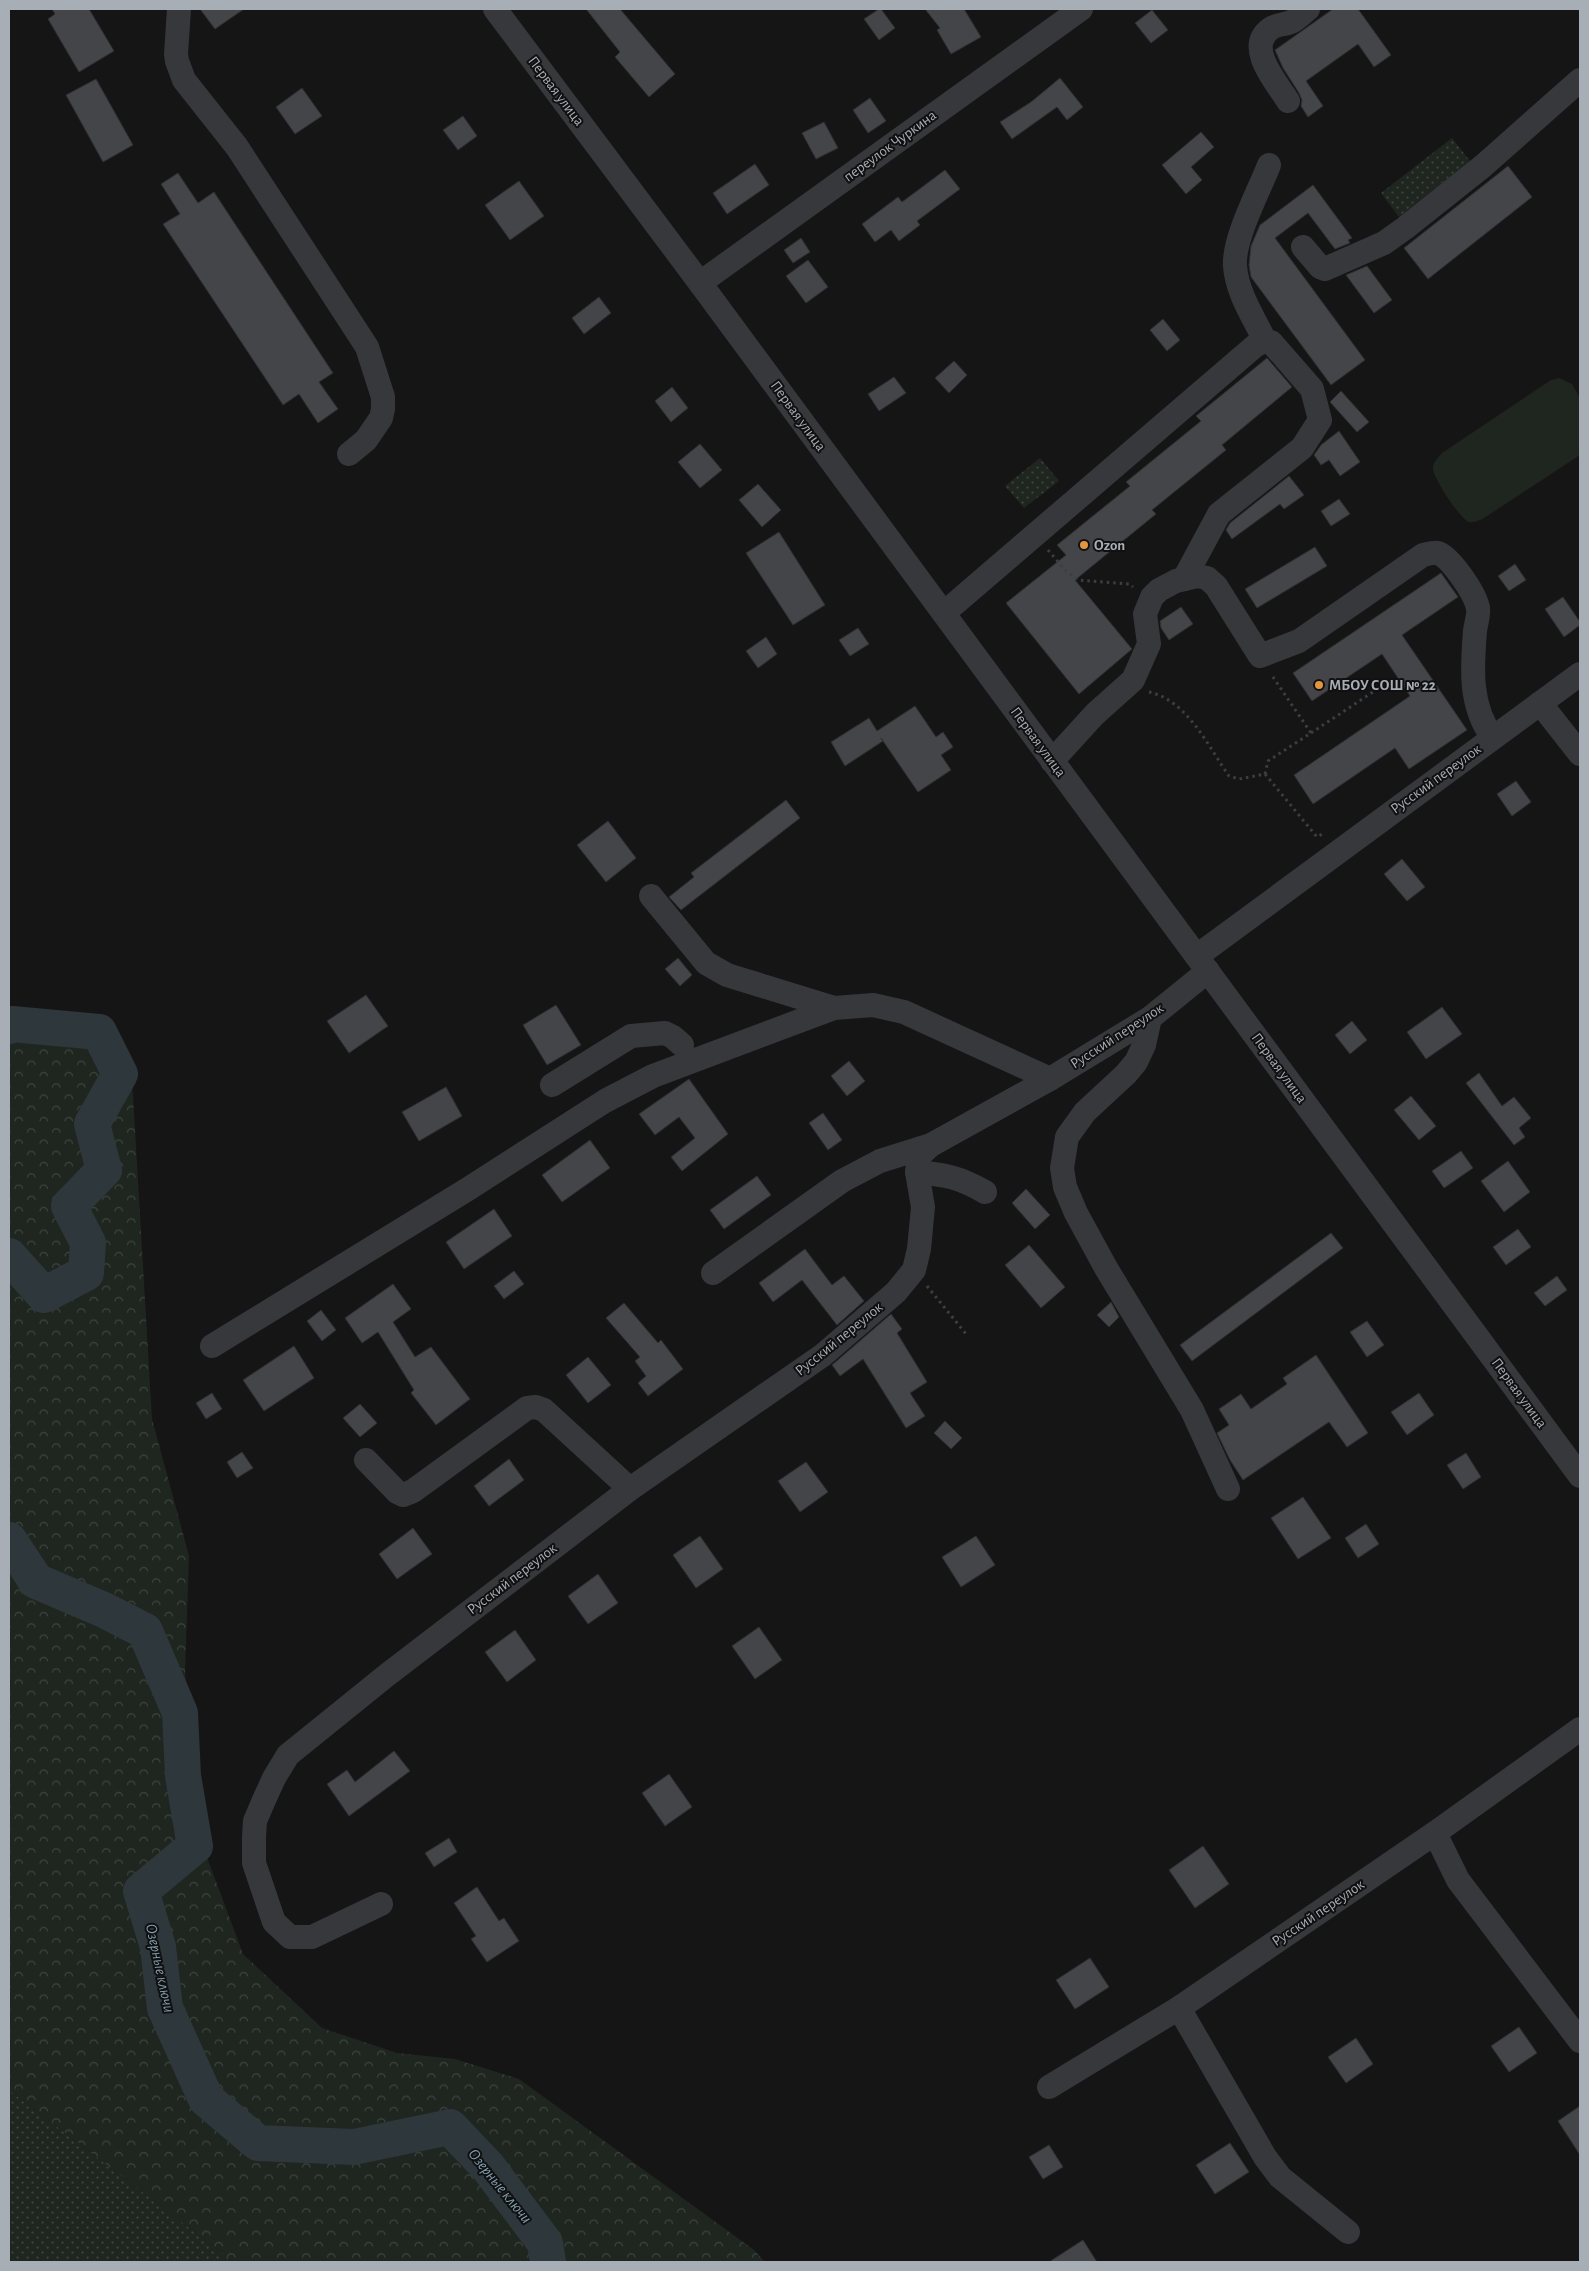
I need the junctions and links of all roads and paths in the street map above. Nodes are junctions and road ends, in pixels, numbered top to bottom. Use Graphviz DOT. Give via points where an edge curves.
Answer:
graph roads {
  1 [pos="179,9"];
  2 [pos="494,9"];
  3 [pos="1081,9"];
  4 [pos="1295,13"];
  5 [pos="1580,80"];
  6 [pos="1288,101"];
  7 [pos="1269,165"];
  8 [pos="1304,247"];
  9 [pos="700,283"];
  10 [pos="1265,342"];
  11 [pos="349,454"];
  12 [pos="1034,535"];
  13 [pos="1184,579"];
  14 [pos="1150,601"];
  15 [pos="944,614"];
  16 [pos="1260,656"];
  17 [pos="1580,674"];
  18 [pos="1386,684"];
  19 [pos="1126,688"];
  20 [pos="1540,703"];
  21 [pos="1311,733"];
  22 [pos="1493,738"];
  23 [pos="1580,754"];
  24 [pos="1052,761"];
  25 [pos="1265,774"];
  26 [pos="1325,832"];
  27 [pos="651,896"];
  28 [pos="1202,964"];
  29 [pos="834,1008"];
  30 [pos="1150,1018"];
  31 [pos="682,1045"];
  32 [pos="1050,1079"];
  33 [pos="552,1085"];
  34 [pos="930,1146"];
  35 [pos="917,1172"];
  36 [pos="985,1192"];
  37 [pos="914,1270"];
  38 [pos="713,1273"];
  39 [pos="966,1334"];
  40 [pos="212,1346"];
  41 [pos="366,1460"];
  42 [pos="1580,1476"];
  43 [pos="630,1489"];
  44 [pos="1228,1489"];
  45 [pos="1580,1729"];
  46 [pos="1435,1834"];
  47 [pos="380,1904"];
  48 [pos="1179,2008"];
  49 [pos="1580,2041"];
  50 [pos="1049,2086"];
  51 [pos="1348,2232"];
  1 -- 11 [label="street" via="177,61 184,80 237,147 366,347 383,409 381,418 366,440"];
  2 -- 9 [label="street, Первая улица"];
  3 -- 9 [label="street, переулок Чуркина"];
  4 -- 6 [label="street" via="1270,28 1261,41 1261,55"];
  5 -- 8 [label="street" via="1482,166 1384,243 1325,269"];
  7 -- 10 [label="street" via="1249,212 1236,252 1235,266 1246,303"];
  9 -- 15 [label="street, Первая улица"];
  10 -- 12 [label="street" via="1256,345"];
  10 -- 13 [label="street" via="1271,342 1312,390 1320,420 1302,448 1219,514"];
  12 -- 14 [label="path" via="1078,580 1129,584"];
  12 -- 15 [label="street"];
  13 -- 14 [label="street" via="1159,590"];
  13 -- 16 [label="street" via="1198,576 1207,578 1216,586"];
  14 -- 19 [label="street" via="1145,614 1149,644"];
  15 -- 24 [label="street, Первая улица"];
  16 -- 21 [label="path"];
  16 -- 22 [label="street" via="1299,642 1423,555 1436,552 1447,558 1476,602 1473,676 1476,702 1482,724"];
  17 -- 20 [label="street, Русский переулок"];
  18 -- 21 [label="path"];
  19 -- 24 [label="street" via="1095,714"];
  19 -- 25 [label="path" via="1172,700 1182,709 1229,776 1239,779"];
  20 -- 22 [label="street, Русский переулок"];
  20 -- 23 [label="street"];
  21 -- 25 [label="path" via="1268,761"];
  22 -- 28 [label="street, Русский переулок"];
  24 -- 28 [label="street, Первая улица"];
  25 -- 26 [label="path" via="1317,837"];
  27 -- 29 [label="street" via="714,969"];
  28 -- 30 [label="street, Русский переулок"];
  28 -- 42 [label="street, Первая улица"];
  29 -- 32 [label="street" via="873,1005 904,1012"];
  29 -- 40 [label="street" via="653,1076 605,1101"];
  30 -- 32 [label="street, Русский переулок"];
  30 -- 44 [label="street" via="1136,1062 1085,1112 1068,1137 1062,1168 1065,1187 1106,1268 1192,1410"];
  31 -- 33 [label="street" via="665,1034 631,1036"];
  32 -- 34 [label="street, Русский переулок"];
  34 -- 35 [label="street, Русский переулок" via="919,1156"];
  34 -- 38 [label="street" via="880,1161 842,1181"];
  35 -- 36 [label="street" via="964,1180"];
  35 -- 37 [label="street, Русский переулок" via="924,1207"];
  37 -- 39 [label="path"];
  37 -- 43 [label="street, Русский переулок" via="896,1292 823,1356"];
  41 -- 43 [label="street" via="403,1495 527,1408 536,1408 544,1410"];
  43 -- 47 [label="street, Русский переулок" via="387,1674 288,1755 274,1778 256,1821 254,1837 254,1862 274,1922 290,1937 312,1937"];
  45 -- 46 [label="street, Русский переулок"];
  46 -- 48 [label="street, Русский переулок"];
  46 -- 49 [label="street" via="1458,1880"];
  48 -- 50 [label="street, Русский переулок"];
  48 -- 51 [label="street" via="1265,2157 1280,2177"];
}
